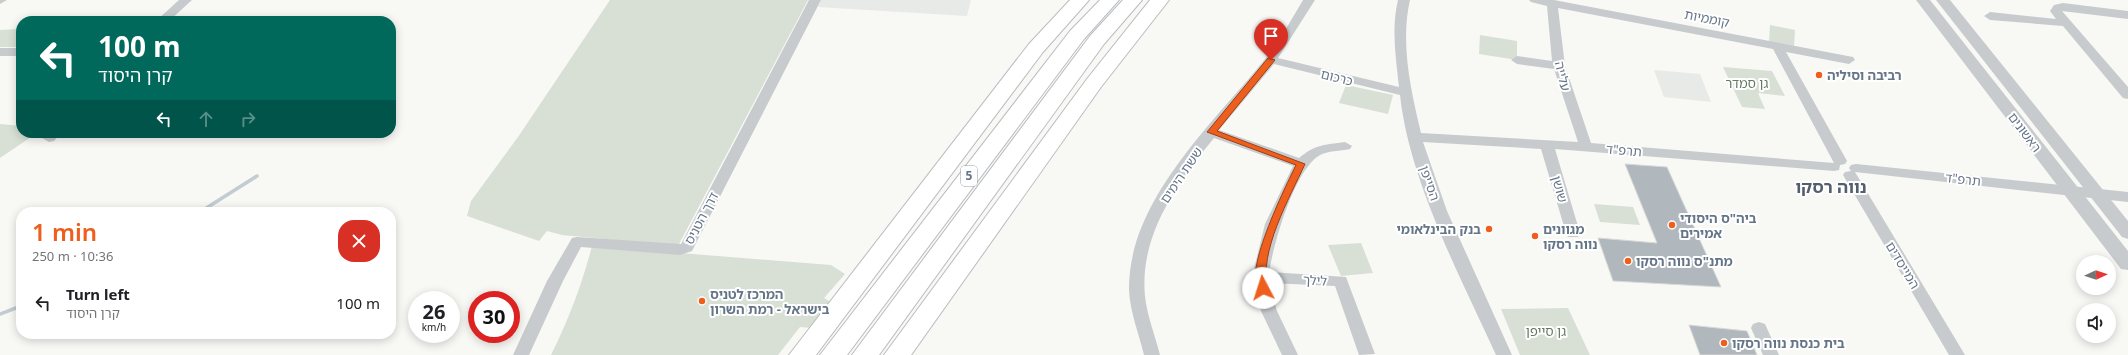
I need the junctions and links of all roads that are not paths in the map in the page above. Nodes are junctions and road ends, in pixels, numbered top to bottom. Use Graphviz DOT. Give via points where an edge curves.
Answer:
graph roads {
  1 [pos="186,0"];
  2 [pos="815,0"];
  3 [pos="1080,0"];
  4 [pos="1110,0"];
  5 [pos="1133,0"];
  6 [pos="1160,0"];
  7 [pos="1172,0"];
  8 [pos="1309,0"];
  9 [pos="1404,0"];
  10 [pos="1535,0"];
  11 [pos="1922,0"];
  12 [pos="1943,0"];
  13 [pos="1552,3"];
  14 [pos="2128,15"];
  15 [pos="168,16"];
  16 [pos="1990,16"];
  17 [pos="2066,22"];
  18 [pos="1777,46"];
  19 [pos="0,52"];
  20 [pos="16,52"];
  21 [pos="1114,56"];
  22 [pos="1271,60"];
  23 [pos="1517,60"];
  24 [pos="1849,60"];
  25 [pos="1560,66"];
  26 [pos="1404,92"];
  27 [pos="2128,95"];
  28 [pos="1211,132"];
  29 [pos="1414,137"];
  30 [pos="1547,145"];
  31 [pos="1345,146"];
  32 [pos="1586,147"];
  33 [pos="1301,164"];
  34 [pos="1837,164"];
  35 [pos="1853,171"];
  36 [pos="2069,190"];
  37 [pos="2095,193"];
  38 [pos="2128,197"];
  39 [pos="1573,233"];
  40 [pos="2128,233"];
  41 [pos="2128,264"];
  42 [pos="1260,277"];
  43 [pos="1759,328"];
  44 [pos="1367,354"];
  45 [pos="521,355"];
  46 [pos="802,355"];
  47 [pos="833,355"];
  48 [pos="865,355"];
  49 [pos="897,355"];
  50 [pos="1152,355"];
  51 [pos="1290,355"];
  52 [pos="1504,355"];
  53 [pos="1771,355"];
  54 [pos="1957,355"];
  1 -- 15 [label="street"];
  2 -- 45 [label="street, דרך הטניס" via="686,248 680,250 577,242 555,281"];
  3 -- 46 [label="highway" via="1036,48"];
  4 -- 47 [label="highway, 5" via="1077,35"];
  5 -- 48 [label="highway, 5" via="1097,40"];
  6 -- 21 [label="highway"];
  7 -- 21 [label="highway"];
  8 -- 22 [label="street, ששת הימים"];
  9 -- 26 [label="street, הסייפן" via="1399,20"];
  10 -- 13 [label="street, קוממיות"];
  11 -- 36 [label="street, ראשונים"];
  12 -- 37 [label="street, ראשונים"];
  13 -- 18 [label="street, קוממיות"];
  13 -- 25 [label="street, עלייה"];
  14 -- 17 [label="street" via="2058,7 2056,10"];
  16 -- 17 [label="street"];
  17 -- 27 [label="street"];
  18 -- 24 [label="street, קוממיות"];
  18 -- 34 [label="street"];
  19 -- 20 [label="street"];
  21 -- 49 [label="highway"];
  22 -- 26 [label="street, כרכום"];
  22 -- 28 [label="street, ששת הימים"];
  23 -- 25 [label="street"];
  25 -- 32 [label="street, עלייה"];
  26 -- 29 [label="street, הסייפן"];
  28 -- 33 [label="street"];
  28 -- 50 [label="street, ששת הימים" via="1177,179 1144,237 1137,291"];
  29 -- 30 [label="street, תרפ\"ד"];
  29 -- 52 [label="street, הסייפן" via="1443,219"];
  30 -- 32 [label="street, תרפ\"ד"];
  30 -- 39 [label="street, שושן"];
  31 -- 33 [label="street" via="1316,151"];
  32 -- 34 [label="street, תרפ\"ד"];
  33 -- 42 [label="street" via="1272,224"];
  34 -- 35 [label="street, תרפ\"ד" via="1850,163"];
  35 -- 36 [label="street, תרפ\"ד"];
  35 -- 54 [label="street, המייסדים"];
  36 -- 37 [label="street, תרפ\"ד"];
  36 -- 41 [label="street, ראשונים"];
  37 -- 38 [label="street, תרפ\"ד"];
  37 -- 40 [label="street, ראשונים"];
  42 -- 44 [label="street, לילך" via="1341,281"];
  42 -- 51 [label="street" via="1269,311"];
  43 -- 53 [label="street"];
}
